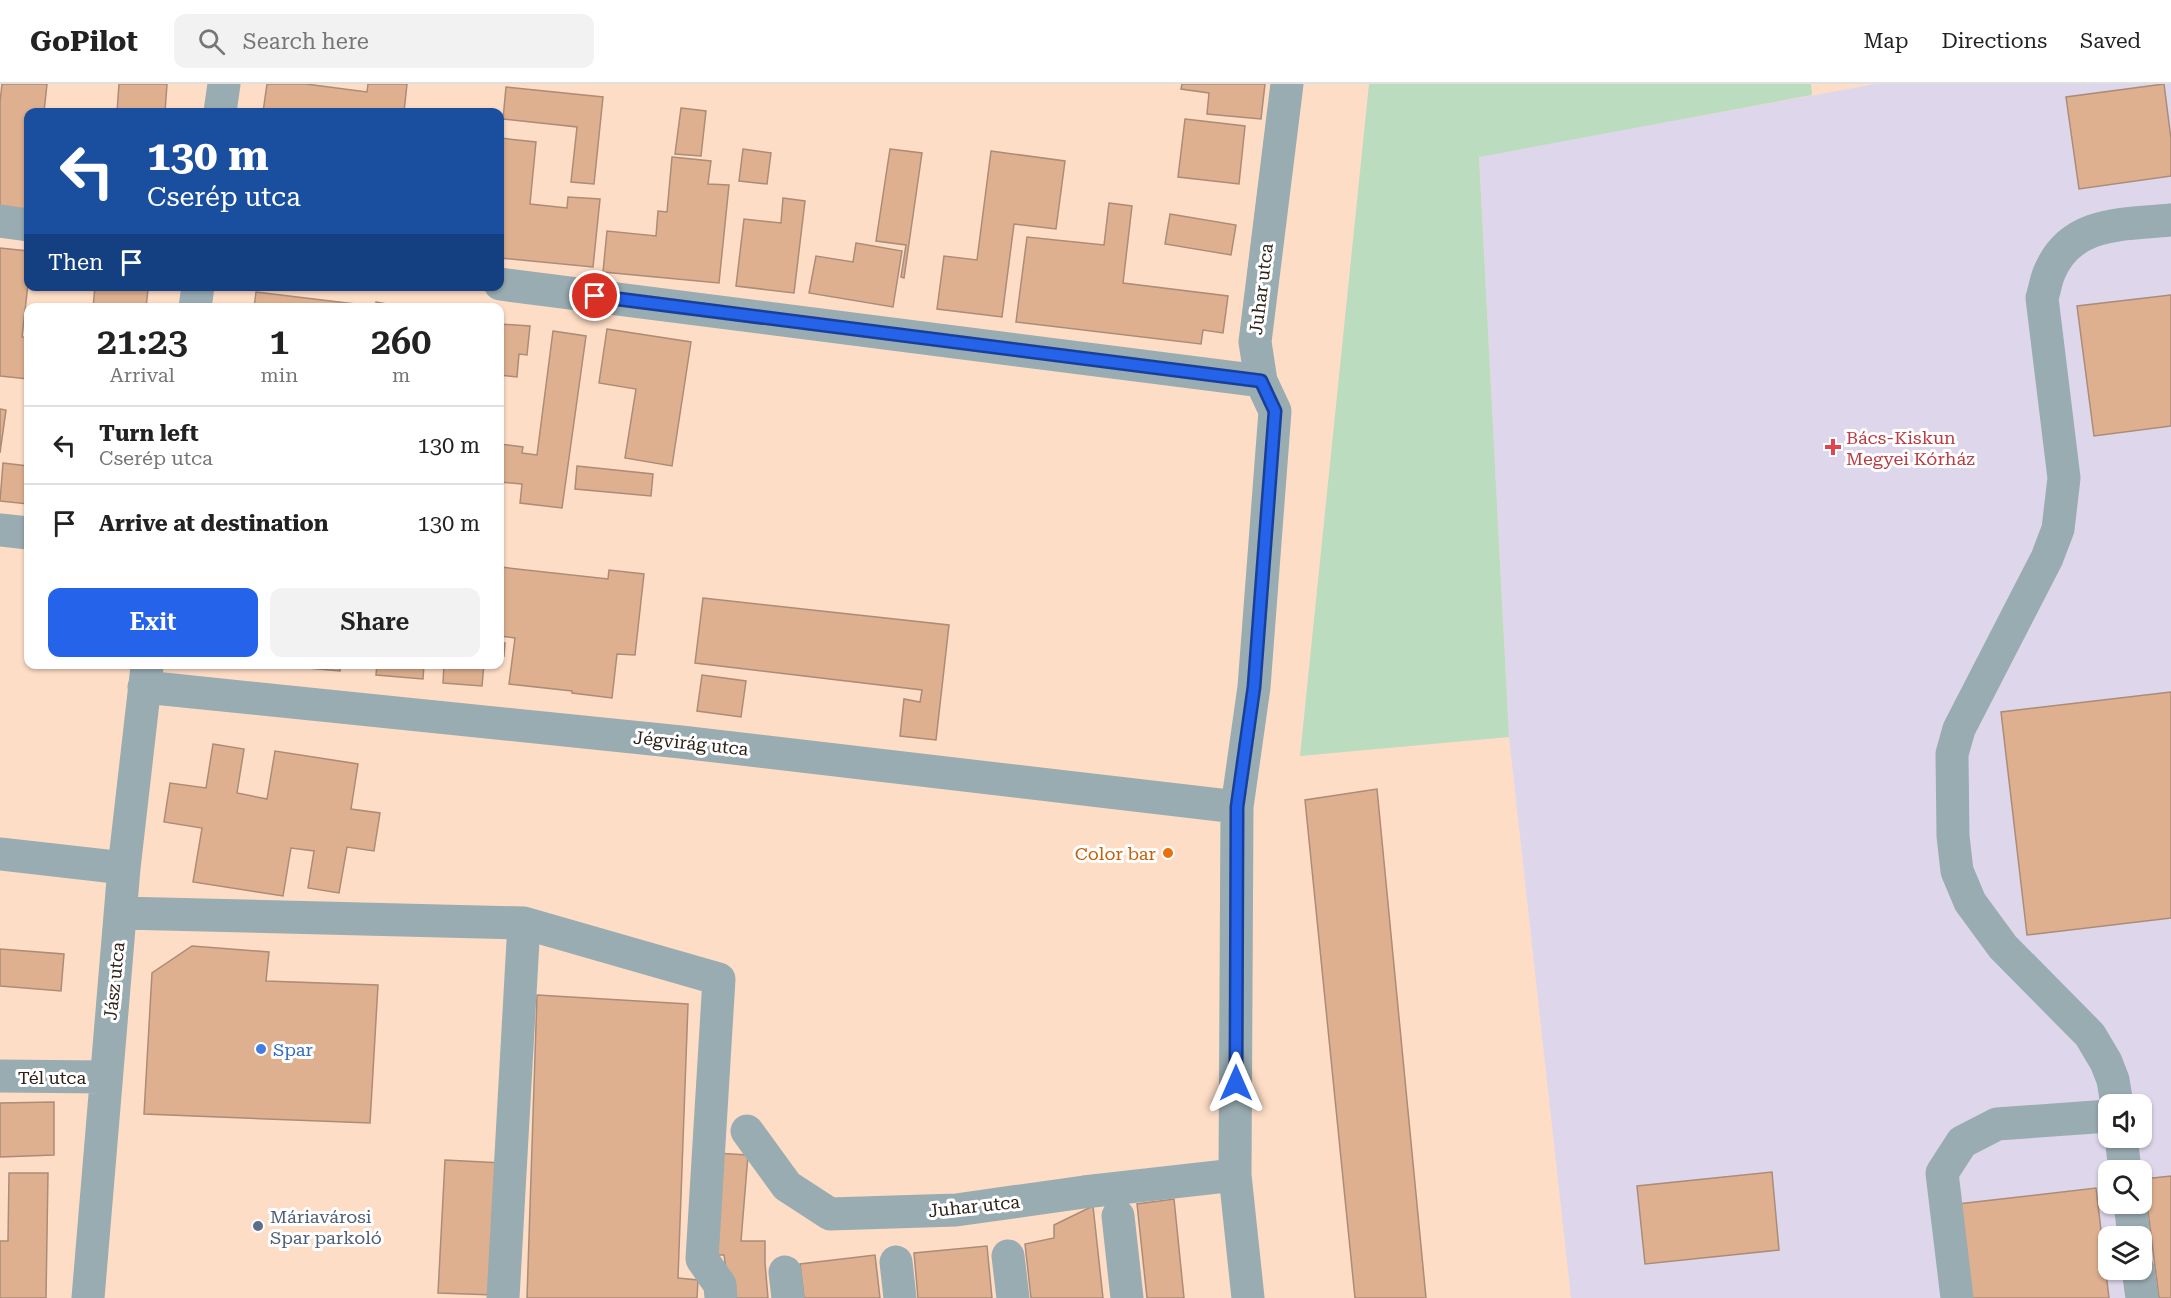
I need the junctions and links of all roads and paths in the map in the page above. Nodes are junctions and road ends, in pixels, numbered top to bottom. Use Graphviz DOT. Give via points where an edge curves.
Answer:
graph roads {
  1 [pos="224,84"];
  2 [pos="1287,84"];
  3 [pos="221,108"];
  4 [pos="2171,220"];
  5 [pos="0,221"];
  6 [pos="24,224"];
  7 [pos="504,285"];
  8 [pos="1261,381"];
  9 [pos="0,530"];
  10 [pos="24,533"];
  11 [pos="146,676"];
  12 [pos="1237,807"];
  13 [pos="0,854"];
  14 [pos="124,868"];
  15 [pos="121,913"];
  16 [pos="524,923"];
  17 [pos="0,1076"];
  18 [pos="105,1077"];
  19 [pos="2115,1094"];
  20 [pos="2098,1117"];
  21 [pos="747,1131"];
  22 [pos="1235,1174"];
  23 [pos="1118,1216"];
  24 [pos="1008,1256"];
  25 [pos="896,1262"];
  26 [pos="2140,1280"];
  27 [pos="88,1298"];
  28 [pos="503,1298"];
  29 [pos="721,1298"];
  30 [pos="900,1298"];
  31 [pos="1013,1298"];
  32 [pos="1127,1298"];
  33 [pos="1248,1298"];
  34 [pos="1957,1298"];
  35 [pos="2142,1298"];
  1 -- 3 [label="street"];
  2 -- 8 [label="street, Juhar utca" via="1255,342"];
  4 -- 19 [label="street" via="2101,227 2082,234 2050,270 2042,298 2064,478 2058,528 2047,558 1959,729 1952,754 1957,871 1970,902 2003,947 2090,1035 2106,1062"];
  5 -- 6 [label="street"];
  7 -- 8 [label="street"];
  8 -- 12 [label="street, Juhar utca" via="1275,411 1254,687"];
  9 -- 10 [label="street"];
  11 -- 12 [label="street, Jégvirág utca"];
  11 -- 14 [label="street, Jász utca"];
  12 -- 22 [label="street, Juhar utca"];
  13 -- 14 [label="street"];
  14 -- 15 [label="street, Jász utca"];
  15 -- 16 [label="street"];
  15 -- 18 [label="street, Jász utca"];
  16 -- 28 [label="street"];
  16 -- 29 [label="street" via="719,979 702,1259 720,1285"];
  17 -- 18 [label="street, Tél utca"];
  18 -- 27 [label="street, Jász utca"];
  20 -- 34 [label="street" via="1997,1124 1962,1142 1942,1173"];
  21 -- 22 [label="street, Juhar utca" via="788,1186 830,1214 956,1210"];
  22 -- 33 [label="street, Juhar utca"];
  23 -- 32 [label="street"];
  24 -- 31 [label="street"];
  25 -- 30 [label="street"];
  26 -- 35 [label="street"];
}
